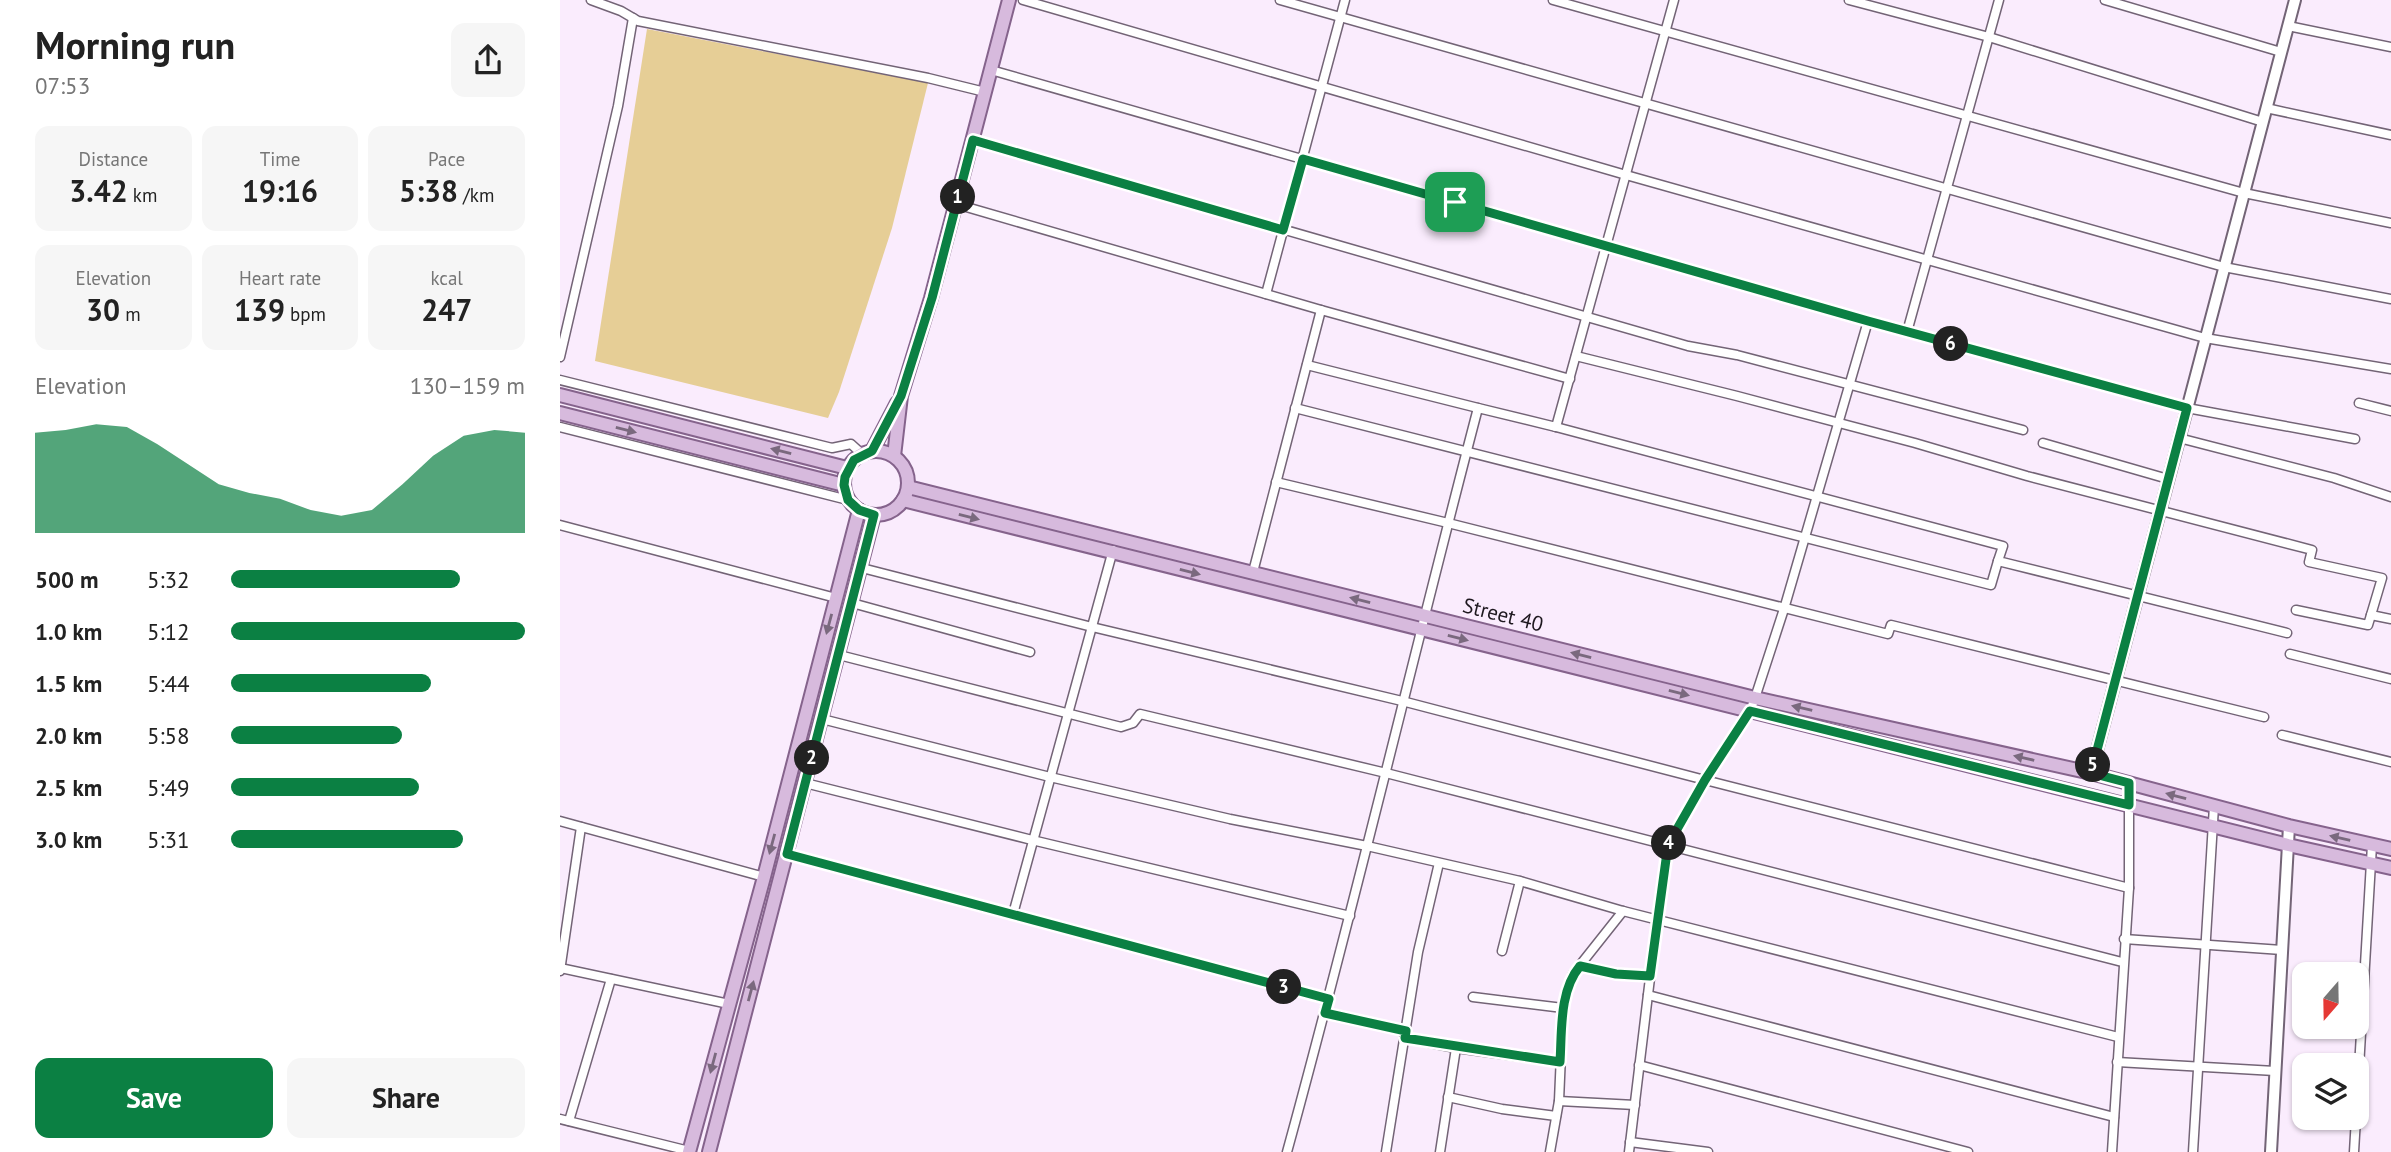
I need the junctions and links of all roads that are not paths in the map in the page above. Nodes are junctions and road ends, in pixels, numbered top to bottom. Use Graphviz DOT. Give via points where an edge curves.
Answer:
graph roads {
  1 [pos="591,0"];
  2 [pos="1009,0"];
  3 [pos="1023,0"];
  4 [pos="1280,0"];
  5 [pos="1345,0"];
  6 [pos="1553,0"];
  7 [pos="1674,0"];
  8 [pos="1849,0"];
  9 [pos="1999,0"];
  10 [pos="2105,0"];
  11 [pos="2295,0"];
  12 [pos="1341,17"];
  13 [pos="633,18"];
  14 [pos="2288,26"];
  15 [pos="1666,32"];
  16 [pos="1989,37"];
  17 [pos="2391,47"];
  18 [pos="2281,52"];
  19 [pos="991,70"];
  20 [pos="1322,88"];
  21 [pos="985,92"];
  22 [pos="1646,103"];
  23 [pos="2266,108"];
  24 [pos="1966,117"];
  25 [pos="2263,122"];
  26 [pos="2391,135"];
  27 [pos="973,140"];
  28 [pos="1303,159"];
  29 [pos="1626,175"];
  30 [pos="1946,190"];
  31 [pos="2244,193"];
  32 [pos="956,204"];
  33 [pos="2391,223"];
  34 [pos="1283,230"];
  35 [pos="1607,245"];
  36 [pos="1926,261"];
  37 [pos="2224,267"];
  38 [pos="1266,294"];
  39 [pos="2391,299"];
  40 [pos="1321,310"];
  41 [pos="1587,316"];
  42 [pos="1868,321"];
  43 [pos="1907,332"];
  44 [pos="2206,338"];
  45 [pos="1576,356"];
  46 [pos="560,357"];
  47 [pos="1307,365"];
  48 [pos="2391,369"];
  49 [pos="1570,379"];
  50 [pos="560,380"];
  51 [pos="1849,384"];
  52 [pos="560,395"];
  53 [pos="901,396"];
  54 [pos="2359,403"];
  55 [pos="1296,408"];
  56 [pos="1478,408"];
  57 [pos="2187,408"];
  58 [pos="2391,411"];
  59 [pos="560,413"];
  60 [pos="1838,423"];
  61 [pos="560,427"];
  62 [pos="1556,427"];
  63 [pos="2023,430"];
  64 [pos="2179,438"];
  65 [pos="2355,439"];
  66 [pos="2043,443"];
  67 [pos="1466,452"];
  68 [pos="867,453"];
  69 [pos="894,456"];
  70 [pos="848,468"];
  71 [pos="2168,479"];
  72 [pos="1276,482"];
  73 [pos="844,485"];
  74 [pos="908,487"];
  75 [pos="1817,496"];
  76 [pos="2391,497"];
  77 [pos="848,500"];
  78 [pos="903,500"];
  79 [pos="859,510"];
  80 [pos="2160,512"];
  81 [pos="874,515"];
  82 [pos="1448,523"];
  83 [pos="560,525"];
  84 [pos="1117,538"];
  85 [pos="1805,538"];
  86 [pos="1113,552"];
  87 [pos="1998,561"];
  88 [pos="862,568"];
  89 [pos="1252,572"];
  90 [pos="2137,597"];
  91 [pos="836,598"];
  92 [pos="852,603"];
  93 [pos="1784,609"];
  94 [pos="2297,610"];
  95 [pos="1423,615"];
  96 [pos="2371,615"];
  97 [pos="2391,619"];
  98 [pos="1092,627"];
  99 [pos="1420,629"];
  100 [pos="2287,633"];
  101 [pos="1030,652"];
  102 [pos="2290,654"];
  103 [pos="839,655"];
  104 [pos="2116,679"];
  105 [pos="2391,679"];
  106 [pos="1755,698"];
  107 [pos="1402,701"];
  108 [pos="1750,711"];
  109 [pos="1067,715"];
  110 [pos="2264,717"];
  111 [pos="822,719"];
  112 [pos="2282,736"];
  113 [pos="2391,762"];
  114 [pos="1386,773"];
  115 [pos="2091,773"];
  116 [pos="1050,778"];
  117 [pos="1705,780"];
  118 [pos="805,783"];
  119 [pos="2129,783"];
  120 [pos="2129,805"];
  121 [pos="2214,806"];
  122 [pos="560,821"];
  123 [pos="2213,826"];
  124 [pos="2289,826"];
  125 [pos="581,827"];
  126 [pos="1032,841"];
  127 [pos="1668,845"];
  128 [pos="2288,845"];
  129 [pos="2372,845"];
  130 [pos="1367,846"];
  131 [pos="2391,849"];
  132 [pos="787,854"];
  133 [pos="1439,863"];
  134 [pos="2371,863"];
  135 [pos="2391,868"];
  136 [pos="764,877"];
  137 [pos="1520,881"];
  138 [pos="2129,888"];
  139 [pos="1623,911"];
  140 [pos="1013,914"];
  141 [pos="1350,916"];
  142 [pos="1657,920"];
  143 [pos="2124,939"];
  144 [pos="2206,945"];
  145 [pos="2282,950"];
  146 [pos="1502,951"];
  147 [pos="2122,962"];
  148 [pos="1580,966"];
  149 [pos="560,969"];
  150 [pos="1650,976"];
  151 [pos="611,979"];
  152 [pos="1648,995"];
  153 [pos="1473,997"];
  154 [pos="1329,999"];
  155 [pos="729,1004"];
  156 [pos="1563,1008"];
  157 [pos="1325,1013"];
  158 [pos="1406,1035"];
  159 [pos="2118,1037"];
  160 [pos="1456,1048"];
  161 [pos="2360,1053"];
  162 [pos="1560,1062"];
  163 [pos="2117,1062"];
  164 [pos="1639,1065"];
  165 [pos="2198,1066"];
  166 [pos="2275,1071"];
  167 [pos="1448,1097"];
  168 [pos="1559,1101"];
  169 [pos="1634,1105"];
  170 [pos="1556,1115"];
  171 [pos="2113,1118"];
  172 [pos="565,1120"];
  173 [pos="2355,1130"];
  174 [pos="1630,1142"];
  175 [pos="689,1151"];
  176 [pos="709,1152"];
  177 [pos="1287,1152"];
  178 [pos="1386,1152"];
  179 [pos="1440,1152"];
  180 [pos="1550,1152"];
  181 [pos="1629,1152"];
  182 [pos="1708,1152"];
  183 [pos="1968,1152"];
  184 [pos="2112,1152"];
  185 [pos="2193,1152"];
  186 [pos="2271,1152"];
  187 [pos="2354,1152"];
  1 -- 13 [label="street"];
  2 -- 19 [label="main road"];
  3 -- 20 [label="street"];
  4 -- 12 [label="street"];
  5 -- 12 [label="street"];
  6 -- 15 [label="street"];
  7 -- 15 [label="street"];
  8 -- 16 [label="street"];
  9 -- 16 [label="street"];
  10 -- 18 [label="street"];
  11 -- 14 [label="street"];
  12 -- 20 [label="street"];
  12 -- 22 [label="street"];
  13 -- 21 [label="street"];
  13 -- 46 [label="street" via="618,106"];
  14 -- 17 [label="street"];
  14 -- 18 [label="street"];
  15 -- 22 [label="street"];
  15 -- 24 [label="street"];
  16 -- 24 [label="street"];
  16 -- 25 [label="street"];
  18 -- 23 [label="street"];
  19 -- 21 [label="main road"];
  19 -- 28 [label="street"];
  20 -- 28 [label="street"];
  20 -- 29 [label="street"];
  21 -- 27 [label="main road"];
  22 -- 29 [label="street"];
  22 -- 30 [label="street"];
  23 -- 25 [label="street"];
  23 -- 26 [label="street"];
  24 -- 30 [label="street"];
  24 -- 31 [label="street"];
  25 -- 31 [label="street"];
  27 -- 32 [label="main road"];
  27 -- 34 [label="street"];
  28 -- 34 [label="street"];
  28 -- 35 [label="street"];
  29 -- 35 [label="street"];
  29 -- 36 [label="street"];
  30 -- 36 [label="street"];
  30 -- 37 [label="street"];
  31 -- 33 [label="street"];
  31 -- 37 [label="street"];
  32 -- 38 [label="street"];
  32 -- 53 [label="main road"];
  34 -- 38 [label="street"];
  34 -- 41 [label="street"];
  35 -- 41 [label="street"];
  35 -- 42 [label="street"];
  36 -- 43 [label="street"];
  36 -- 44 [label="street"];
  37 -- 39 [label="street"];
  37 -- 44 [label="street"];
  38 -- 40 [label="street"];
  40 -- 47 [label="street"];
  40 -- 49 [label="street"];
  41 -- 45 [label="street"];
  41 -- 51 [label="street" via="1688,346"];
  42 -- 43 [label="street"];
  42 -- 51 [label="street"];
  43 -- 57 [label="street"];
  44 -- 48 [label="street"];
  44 -- 57 [label="street"];
  45 -- 49 [label="street"];
  45 -- 60 [label="street"];
  47 -- 55 [label="street"];
  47 -- 56 [label="street"];
  49 -- 62 [label="street"];
  50 -- 68 [label="street" via="832,447 851,444"];
  51 -- 60 [label="street"];
  51 -- 63 [label="street"];
  70 -- 52 [label="main road, one-way"];
  53 -- 68 [label="main road"];
  53 -- 69 [label="main road"];
  54 -- 58 [label="street"];
  55 -- 67 [label="street"];
  55 -- 72 [label="street"];
  56 -- 62 [label="street"];
  56 -- 67 [label="street"];
  57 -- 64 [label="street"];
  57 -- 65 [label="street"];
  59 -- 73 [label="main road, one-way"];
  60 -- 75 [label="street"];
  60 -- 80 [label="street"];
  61 -- 77 [label="street"];
  62 -- 75 [label="street"];
  64 -- 71 [label="street"];
  64 -- 76 [label="street"];
  66 -- 71 [label="street"];
  67 -- 82 [label="street"];
  67 -- 85 [label="street"];
  68 -- 69 [label="main road"];
  68 -- 70 [label="main road"];
  69 -- 74 [label="main road" via="905,470"];
  70 -- 73 [label="main road"];
  71 -- 80 [label="street"];
  72 -- 82 [label="street"];
  72 -- 89 [label="street"];
  73 -- 77 [label="main road"];
  74 -- 78 [label="main road"];
  74 -- 84 [label="main road, Street 40"];
  75 -- 85 [label="street"];
  75 -- 87 [label="street" via="2003,546"];
  77 -- 79 [label="main road"];
  78 -- 81 [label="main road" via="886,514"];
  78 -- 86 [label="main road, one-way"];
  79 -- 81 [label="main road"];
  79 -- 91 [label="main road"];
  80 -- 90 [label="street"];
  80 -- 96 [label="street" via="2312,550 2309,562 2382,579"];
  81 -- 88 [label="main road"];
  82 -- 93 [label="street"];
  82 -- 95 [label="street"];
  83 -- 91 [label="street"];
  84 -- 86 [label="street"];
  84 -- 89 [label="main road, Street 40"];
  85 -- 87 [label="street" via="1991,585"];
  85 -- 93 [label="street"];
  86 -- 98 [label="street"];
  86 -- 99 [label="main road, one-way"];
  87 -- 90 [label="street"];
  88 -- 92 [label="main road"];
  88 -- 98 [label="street"];
  95 -- 89 [label="main road, Street 40, one-way"];
  90 -- 100 [label="street"];
  90 -- 104 [label="street"];
  91 -- 136 [label="main road, one-way"];
  92 -- 101 [label="street"];
  92 -- 103 [label="main road"];
  93 -- 104 [label="street" via="1888,635 1891,625"];
  93 -- 106 [label="street"];
  94 -- 96 [label="street" via="2368,625"];
  95 -- 99 [label="street"];
  106 -- 95 [label="main road, Street 40, one-way"];
  96 -- 97 [label="street"];
  98 -- 107 [label="street"];
  98 -- 109 [label="street"];
  99 -- 107 [label="street"];
  99 -- 108 [label="main road, one-way"];
  102 -- 105 [label="street"];
  103 -- 109 [label="street"];
  103 -- 111 [label="main road"];
  104 -- 110 [label="street"];
  104 -- 115 [label="street"];
  106 -- 108 [label="street"];
  115 -- 106 [label="main road, Street 40, one-way"];
  107 -- 114 [label="street"];
  107 -- 117 [label="street"];
  108 -- 117 [label="street"];
  108 -- 120 [label="main road"];
  109 -- 114 [label="street" via="1121,727 1140,714"];
  109 -- 116 [label="street"];
  111 -- 116 [label="street"];
  111 -- 118 [label="main road"];
  112 -- 113 [label="street"];
  114 -- 127 [label="street"];
  114 -- 130 [label="street"];
  115 -- 119 [label="main road, Street 40"];
  116 -- 126 [label="street"];
  116 -- 130 [label="street"];
  117 -- 127 [label="street"];
  117 -- 138 [label="street"];
  118 -- 126 [label="street"];
  118 -- 132 [label="main road"];
  119 -- 120 [label="street"];
  121 -- 119 [label="main road, Street 40, one-way"];
  120 -- 123 [label="main road"];
  120 -- 138 [label="street"];
  121 -- 123 [label="street"];
  121 -- 124 [label="main road, Street 40"];
  122 -- 125 [label="street"];
  123 -- 128 [label="main road"];
  123 -- 144 [label="street"];
  124 -- 128 [label="street"];
  129 -- 124 [label="main road, Street 40, one-way"];
  125 -- 136 [label="street"];
  125 -- 149 [label="street"];
  126 -- 140 [label="street"];
  126 -- 141 [label="street"];
  127 -- 142 [label="street"];
  127 -- 147 [label="street"];
  128 -- 134 [label="main road"];
  128 -- 145 [label="street"];
  129 -- 131 [label="main road, Street 40"];
  129 -- 134 [label="street"];
  130 -- 133 [label="street"];
  130 -- 141 [label="street"];
  132 -- 140 [label="street"];
  176 -- 132 [label="main road, one-way"];
  133 -- 137 [label="street"];
  133 -- 158 [label="street" via="1418,952"];
  134 -- 135 [label="main road"];
  134 -- 161 [label="street"];
  136 -- 155 [label="main road"];
  137 -- 139 [label="street"];
  137 -- 146 [label="street"];
  138 -- 143 [label="street"];
  139 -- 142 [label="street"];
  139 -- 148 [label="street"];
  140 -- 154 [label="street"];
  141 -- 154 [label="street"];
  142 -- 150 [label="street"];
  142 -- 159 [label="street"];
  143 -- 144 [label="street"];
  143 -- 147 [label="street"];
  144 -- 145 [label="street"];
  144 -- 165 [label="street"];
  145 -- 166 [label="street"];
  147 -- 159 [label="street"];
  148 -- 150 [label="street"];
  148 -- 156 [label="street"];
  149 -- 151 [label="street"];
  150 -- 152 [label="street"];
  151 -- 155 [label="street"];
  151 -- 172 [label="street"];
  152 -- 164 [label="street"];
  152 -- 171 [label="street"];
  153 -- 156 [label="street"];
  154 -- 157 [label="street"];
  155 -- 175 [label="main road, one-way"];
  156 -- 162 [label="street"];
  157 -- 158 [label="street"];
  157 -- 177 [label="street"];
  158 -- 160 [label="street"];
  158 -- 178 [label="street"];
  159 -- 163 [label="street"];
  160 -- 162 [label="street"];
  160 -- 167 [label="street"];
  162 -- 168 [label="street"];
  163 -- 165 [label="street"];
  163 -- 171 [label="street"];
  164 -- 169 [label="street"];
  164 -- 183 [label="street"];
  165 -- 166 [label="street"];
  165 -- 185 [label="street"];
  166 -- 186 [label="street"];
  167 -- 170 [label="street" via="1502,1110"];
  167 -- 179 [label="street"];
  168 -- 169 [label="street"];
  168 -- 170 [label="street"];
  169 -- 174 [label="street"];
  170 -- 180 [label="street"];
  171 -- 184 [label="street"];
  172 -- 175 [label="street"];
  173 -- 187 [label="street"];
  174 -- 181 [label="street"];
  174 -- 182 [label="street"];
}
